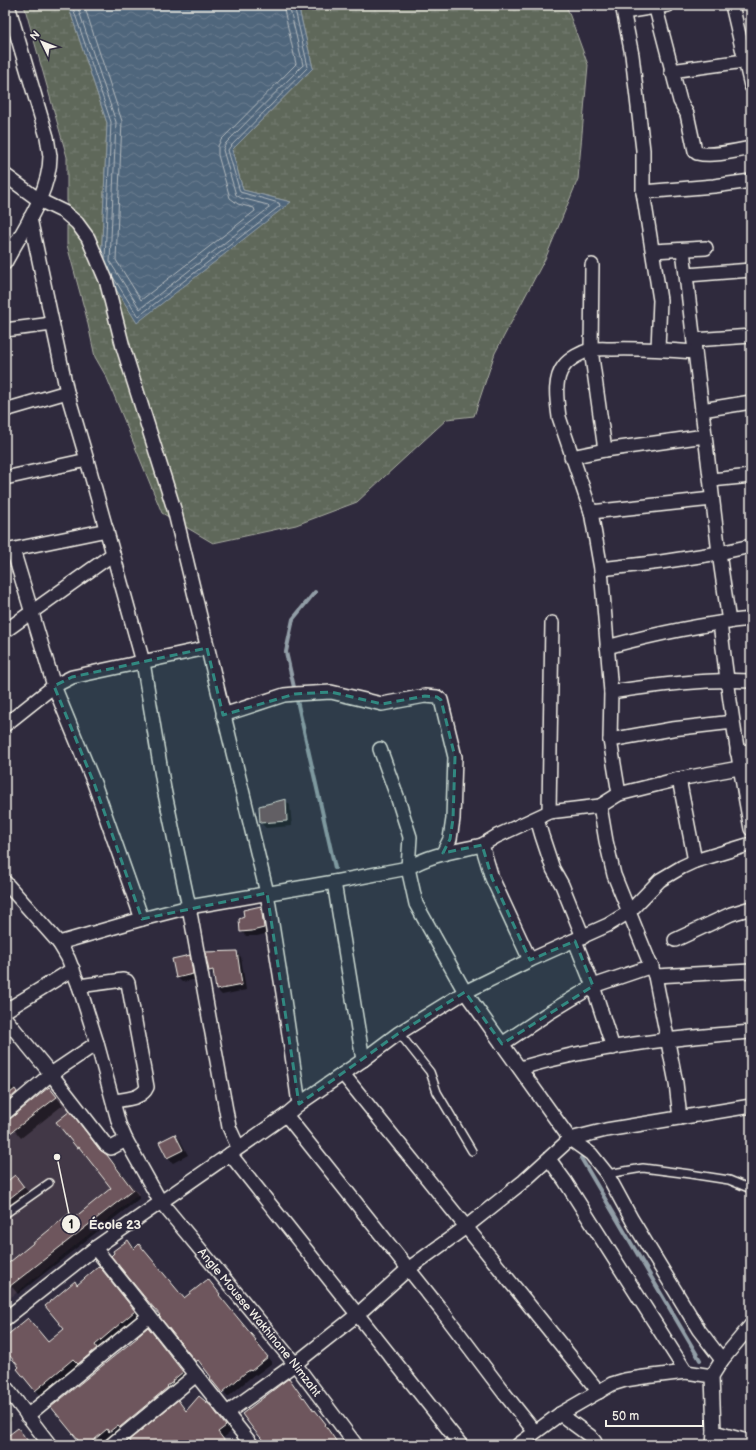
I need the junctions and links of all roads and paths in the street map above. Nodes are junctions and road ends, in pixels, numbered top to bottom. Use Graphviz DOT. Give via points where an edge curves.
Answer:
graph roads {
  1 [pos="8,5"];
  2 [pos="668,5"];
  3 [pos="732,5"];
  4 [pos="655,6"];
  5 [pos="623,8"];
  6 [pos="744,61"];
  7 [pos="671,71"];
  8 [pos="751,86"];
  9 [pos="751,148"];
  10 [pos="5,175"];
  11 [pos="751,181"];
  12 [pos="643,192"];
  13 [pos="39,200"];
  14 [pos="30,218"];
  15 [pos="706,248"];
  16 [pos="683,250"];
  17 [pos="653,251"];
  18 [pos="5,263"];
  19 [pos="592,265"];
  20 [pos="751,270"];
  21 [pos="686,275"];
  22 [pos="52,324"];
  23 [pos="5,330"];
  24 [pos="751,336"];
  25 [pos="695,346"];
  26 [pos="658,349"];
  27 [pos="591,350"];
  28 [pos="67,392"];
  29 [pos="751,402"];
  30 [pos="5,410"];
  31 [pos="702,410"];
  32 [pos="705,436"];
  33 [pos="605,450"];
  34 [pos="571,457"];
  35 [pos="87,460"];
  36 [pos="751,476"];
  37 [pos="5,478"];
  38 [pos="710,480"];
  39 [pos="712,499"];
  40 [pos="591,512"];
  41 [pos="107,530"];
  42 [pos="751,546"];
  43 [pos="9,550"];
  44 [pos="719,553"];
  45 [pos="113,554"];
  46 [pos="601,568"];
  47 [pos="31,612"];
  48 [pos="751,620"];
  49 [pos="725,622"];
  50 [pos="552,623"];
  51 [pos="5,631"];
  52 [pos="207,648"];
  53 [pos="607,648"];
  54 [pos="143,662"];
  55 [pos="726,680"];
  56 [pos="751,681"];
  57 [pos="54,686"];
  58 [pos="611,692"];
  59 [pos="223,714"];
  60 [pos="734,722"];
  61 [pos="5,725"];
  62 [pos="610,740"];
  63 [pos="380,749"];
  64 [pos="751,751"];
  65 [pos="737,752"];
  66 [pos="739,768"];
  67 [pos="679,779"];
  68 [pos="619,794"];
  69 [pos="600,806"];
  70 [pos="550,812"];
  71 [pos="537,819"];
  72 [pos="751,829"];
  73 [pos="751,844"];
  74 [pos="482,845"];
  75 [pos="445,853"];
  76 [pos="695,861"];
  77 [pos="408,868"];
  78 [pos="5,882"];
  79 [pos="334,882"];
  80 [pos="267,894"];
  81 [pos="189,907"];
  82 [pos="751,908"];
  83 [pos="629,912"];
  84 [pos="142,919"];
  85 [pos="579,939"];
  86 [pos="675,940"];
  87 [pos="59,943"];
  88 [pos="530,960"];
  89 [pos="73,969"];
  90 [pos="653,971"];
  91 [pos="751,972"];
  92 [pos="79,986"];
  93 [pos="593,986"];
  94 [pos="465,992"];
  95 [pos="5,1011"];
  96 [pos="5,1018"];
  97 [pos="751,1032"];
  98 [pos="399,1033"];
  99 [pos="667,1040"];
  100 [pos="97,1043"];
  101 [pos="502,1044"];
  102 [pos="613,1048"];
  103 [pos="363,1060"];
  104 [pos="520,1068"];
  105 [pos="51,1074"];
  106 [pos="343,1074"];
  107 [pos="114,1101"];
  108 [pos="299,1104"];
  109 [pos="751,1106"];
  110 [pos="5,1113"];
  111 [pos="286,1115"];
  112 [pos="680,1118"];
  113 [pos="570,1139"];
  114 [pos="126,1140"];
  115 [pos="234,1150"];
  116 [pos="472,1151"];
  117 [pos="549,1159"];
  118 [pos="607,1174"];
  119 [pos="49,1183"];
  120 [pos="751,1189"];
  121 [pos="160,1201"];
  122 [pos="5,1214"];
  123 [pos="466,1227"];
  124 [pos="95,1248"];
  125 [pos="408,1269"];
  126 [pos="358,1314"];
  127 [pos="149,1316"];
  128 [pos="5,1319"];
  129 [pos="751,1325"];
  130 [pos="722,1360"];
  131 [pos="295,1364"];
  132 [pos="686,1372"];
  133 [pos="196,1375"];
  134 [pos="712,1376"];
  135 [pos="5,1386"];
  136 [pos="598,1392"];
  137 [pos="227,1413"];
  138 [pos="560,1414"];
  139 [pos="27,1416"];
  140 [pos="535,1432"];
  141 [pos="714,1432"];
  142 [pos="751,1442"];
  143 [pos="50,1445"];
  144 [pos="111,1445"];
  145 [pos="252,1445"];
  146 [pos="356,1445"];
  147 [pos="462,1445"];
  148 [pos="518,1445"];
  149 [pos="595,1445"];
  150 [pos="712,1445"];
  1 -- 13 [label="street" via="50,155 48,173"];
  2 -- 4 [label="street"];
  3 -- 6 [label="street"];
  4 -- 5 [label="street"];
  4 -- 7 [label="street"];
  5 -- 12 [label="street" via="632,55 642,150"];
  6 -- 7 [label="street"];
  6 -- 8 [label="street"];
  7 -- 9 [label="street" via="680,101 687,114 693,148 697,153 730,152"];
  10 -- 13 [label="street"];
  11 -- 12 [label="street"];
  12 -- 17 [label="street"];
  13 -- 14 [label="street"];
  13 -- 52 [label="street" via="64,212 77,223 88,238 106,280 123,347 174,509"];
  14 -- 18 [label="street"];
  14 -- 22 [label="street"];
  15 -- 16 [label="street"];
  16 -- 17 [label="street"];
  16 -- 21 [label="street"];
  17 -- 26 [label="street" via="660,300"];
  19 -- 27 [label="street"];
  20 -- 21 [label="street"];
  21 -- 25 [label="street"];
  22 -- 23 [label="street"];
  22 -- 28 [label="street"];
  24 -- 25 [label="street"];
  25 -- 26 [label="street"];
  25 -- 31 [label="street"];
  26 -- 27 [label="street"];
  27 -- 33 [label="street"];
  27 -- 34 [label="street" via="563,366 557,387 559,417"];
  28 -- 30 [label="street"];
  28 -- 35 [label="street"];
  29 -- 31 [label="street"];
  31 -- 32 [label="street"];
  32 -- 33 [label="street"];
  32 -- 38 [label="street"];
  33 -- 34 [label="street"];
  34 -- 40 [label="street"];
  35 -- 37 [label="street"];
  35 -- 41 [label="street"];
  36 -- 38 [label="street"];
  38 -- 39 [label="street"];
  39 -- 40 [label="street"];
  39 -- 44 [label="street"];
  40 -- 46 [label="street"];
  41 -- 43 [label="street"];
  41 -- 45 [label="street"];
  42 -- 44 [label="street"];
  43 -- 47 [label="street"];
  44 -- 46 [label="street"];
  44 -- 49 [label="street"];
  45 -- 47 [label="street"];
  45 -- 54 [label="street"];
  46 -- 53 [label="street"];
  47 -- 51 [label="street"];
  47 -- 57 [label="street"];
  48 -- 49 [label="street"];
  49 -- 53 [label="street" via="688,627"];
  49 -- 55 [label="street"];
  50 -- 70 [label="street"];
  52 -- 54 [label="street"];
  52 -- 59 [label="street"];
  53 -- 58 [label="street"];
  54 -- 57 [label="street" via="72,677"];
  54 -- 81 [label="street" via="164,789"];
  55 -- 56 [label="street"];
  55 -- 58 [label="street"];
  55 -- 60 [label="street"];
  57 -- 61 [label="street"];
  57 -- 84 [label="street" via="94,783"];
  58 -- 62 [label="street"];
  59 -- 75 [label="street" via="295,694 331,692 382,704 425,696 437,697 441,700 455,757 453,819"];
  59 -- 80 [label="street"];
  60 -- 62 [label="street"];
  60 -- 65 [label="street"];
  62 -- 68 [label="street"];
  63 -- 77 [label="street" via="410,837"];
  64 -- 65 [label="street"];
  65 -- 66 [label="street"];
  66 -- 67 [label="street"];
  66 -- 72 [label="street"];
  67 -- 68 [label="street"];
  67 -- 76 [label="street"];
  68 -- 69 [label="street"];
  69 -- 70 [label="street"];
  69 -- 83 [label="street" via="614,875"];
  70 -- 71 [label="street"];
  71 -- 74 [label="street"];
  71 -- 85 [label="street"];
  73 -- 76 [label="street"];
  74 -- 75 [label="street"];
  74 -- 88 [label="street" via="492,878"];
  75 -- 77 [label="street"];
  76 -- 83 [label="street" via="660,880"];
  77 -- 79 [label="street"];
  77 -- 94 [label="street" via="416,904"];
  78 -- 87 [label="street, Angle Mousse Wakhinane Nimzaht"];
  79 -- 80 [label="street"];
  79 -- 103 [label="street"];
  80 -- 81 [label="street"];
  80 -- 108 [label="street"];
  81 -- 84 [label="street"];
  81 -- 115 [label="street"];
  82 -- 86 [label="street" via="731,914"];
  83 -- 85 [label="street"];
  83 -- 90 [label="street"];
  84 -- 87 [label="street"];
  85 -- 88 [label="street"];
  85 -- 93 [label="street"];
  87 -- 89 [label="street, Angle Mousse Wakhinane Nimzaht"];
  88 -- 94 [label="street"];
  89 -- 92 [label="street, Angle Mousse Wakhinane Nimzaht"];
  89 -- 95 [label="street"];
  90 -- 91 [label="street"];
  90 -- 93 [label="street"];
  90 -- 99 [label="street"];
  92 -- 100 [label="street, Angle Mousse Wakhinane Nimzaht"];
  92 -- 107 [label="street" via="123,980 128,983 148,1087 140,1096"];
  93 -- 101 [label="street"];
  93 -- 102 [label="street"];
  94 -- 98 [label="street"];
  94 -- 101 [label="street"];
  96 -- 105 [label="street"];
  97 -- 99 [label="street"];
  98 -- 103 [label="street"];
  98 -- 116 [label="lane" via="430,1072 437,1092"];
  99 -- 102 [label="street"];
  99 -- 112 [label="street"];
  100 -- 105 [label="street"];
  100 -- 107 [label="street, Angle Mousse Wakhinane Nimzaht"];
  101 -- 104 [label="street"];
  102 -- 104 [label="street" via="575,1053"];
  103 -- 106 [label="street"];
  104 -- 113 [label="street"];
  105 -- 110 [label="street"];
  105 -- 114 [label="street" via="106,1145 111,1148"];
  106 -- 108 [label="street"];
  106 -- 123 [label="street"];
  107 -- 114 [label="street, Angle Mousse Wakhinane Nimzaht"];
  108 -- 111 [label="street"];
  109 -- 112 [label="street"];
  111 -- 115 [label="street"];
  111 -- 125 [label="street"];
  112 -- 113 [label="street" via="606,1130"];
  113 -- 117 [label="street"];
  113 -- 118 [label="street" via="591,1154"];
  114 -- 121 [label="street, Angle Mousse Wakhinane Nimzaht"];
  115 -- 121 [label="street"];
  115 -- 126 [label="street"];
  117 -- 123 [label="street"];
  117 -- 132 [label="street" via="565,1180"];
  118 -- 120 [label="lane" via="643,1168 730,1180"];
  118 -- 130 [label="street" via="695,1323"];
  119 -- 122 [label="lane"];
  121 -- 124 [label="street"];
  121 -- 131 [label="street, Angle Mousse Wakhinane Nimzaht"];
  123 -- 125 [label="street"];
  123 -- 136 [label="street"];
  124 -- 127 [label="street"];
  124 -- 128 [label="street"];
  125 -- 126 [label="street"];
  125 -- 140 [label="street"];
  126 -- 131 [label="street"];
  126 -- 147 [label="street"];
  127 -- 133 [label="street"];
  127 -- 139 [label="street"];
  129 -- 130 [label="street"];
  130 -- 134 [label="street"];
  131 -- 137 [label="street"];
  131 -- 146 [label="street, Angle Mousse Wakhinane Nimzaht"];
  132 -- 134 [label="street"];
  132 -- 136 [label="street" via="624,1380"];
  133 -- 137 [label="street"];
  133 -- 144 [label="street"];
  134 -- 141 [label="street"];
  135 -- 139 [label="street"];
  136 -- 138 [label="street"];
  137 -- 145 [label="street"];
  138 -- 140 [label="street"];
  138 -- 149 [label="street" via="590,1436"];
  139 -- 143 [label="street"];
  140 -- 148 [label="street"];
  141 -- 142 [label="street"];
  141 -- 150 [label="street"];
}
